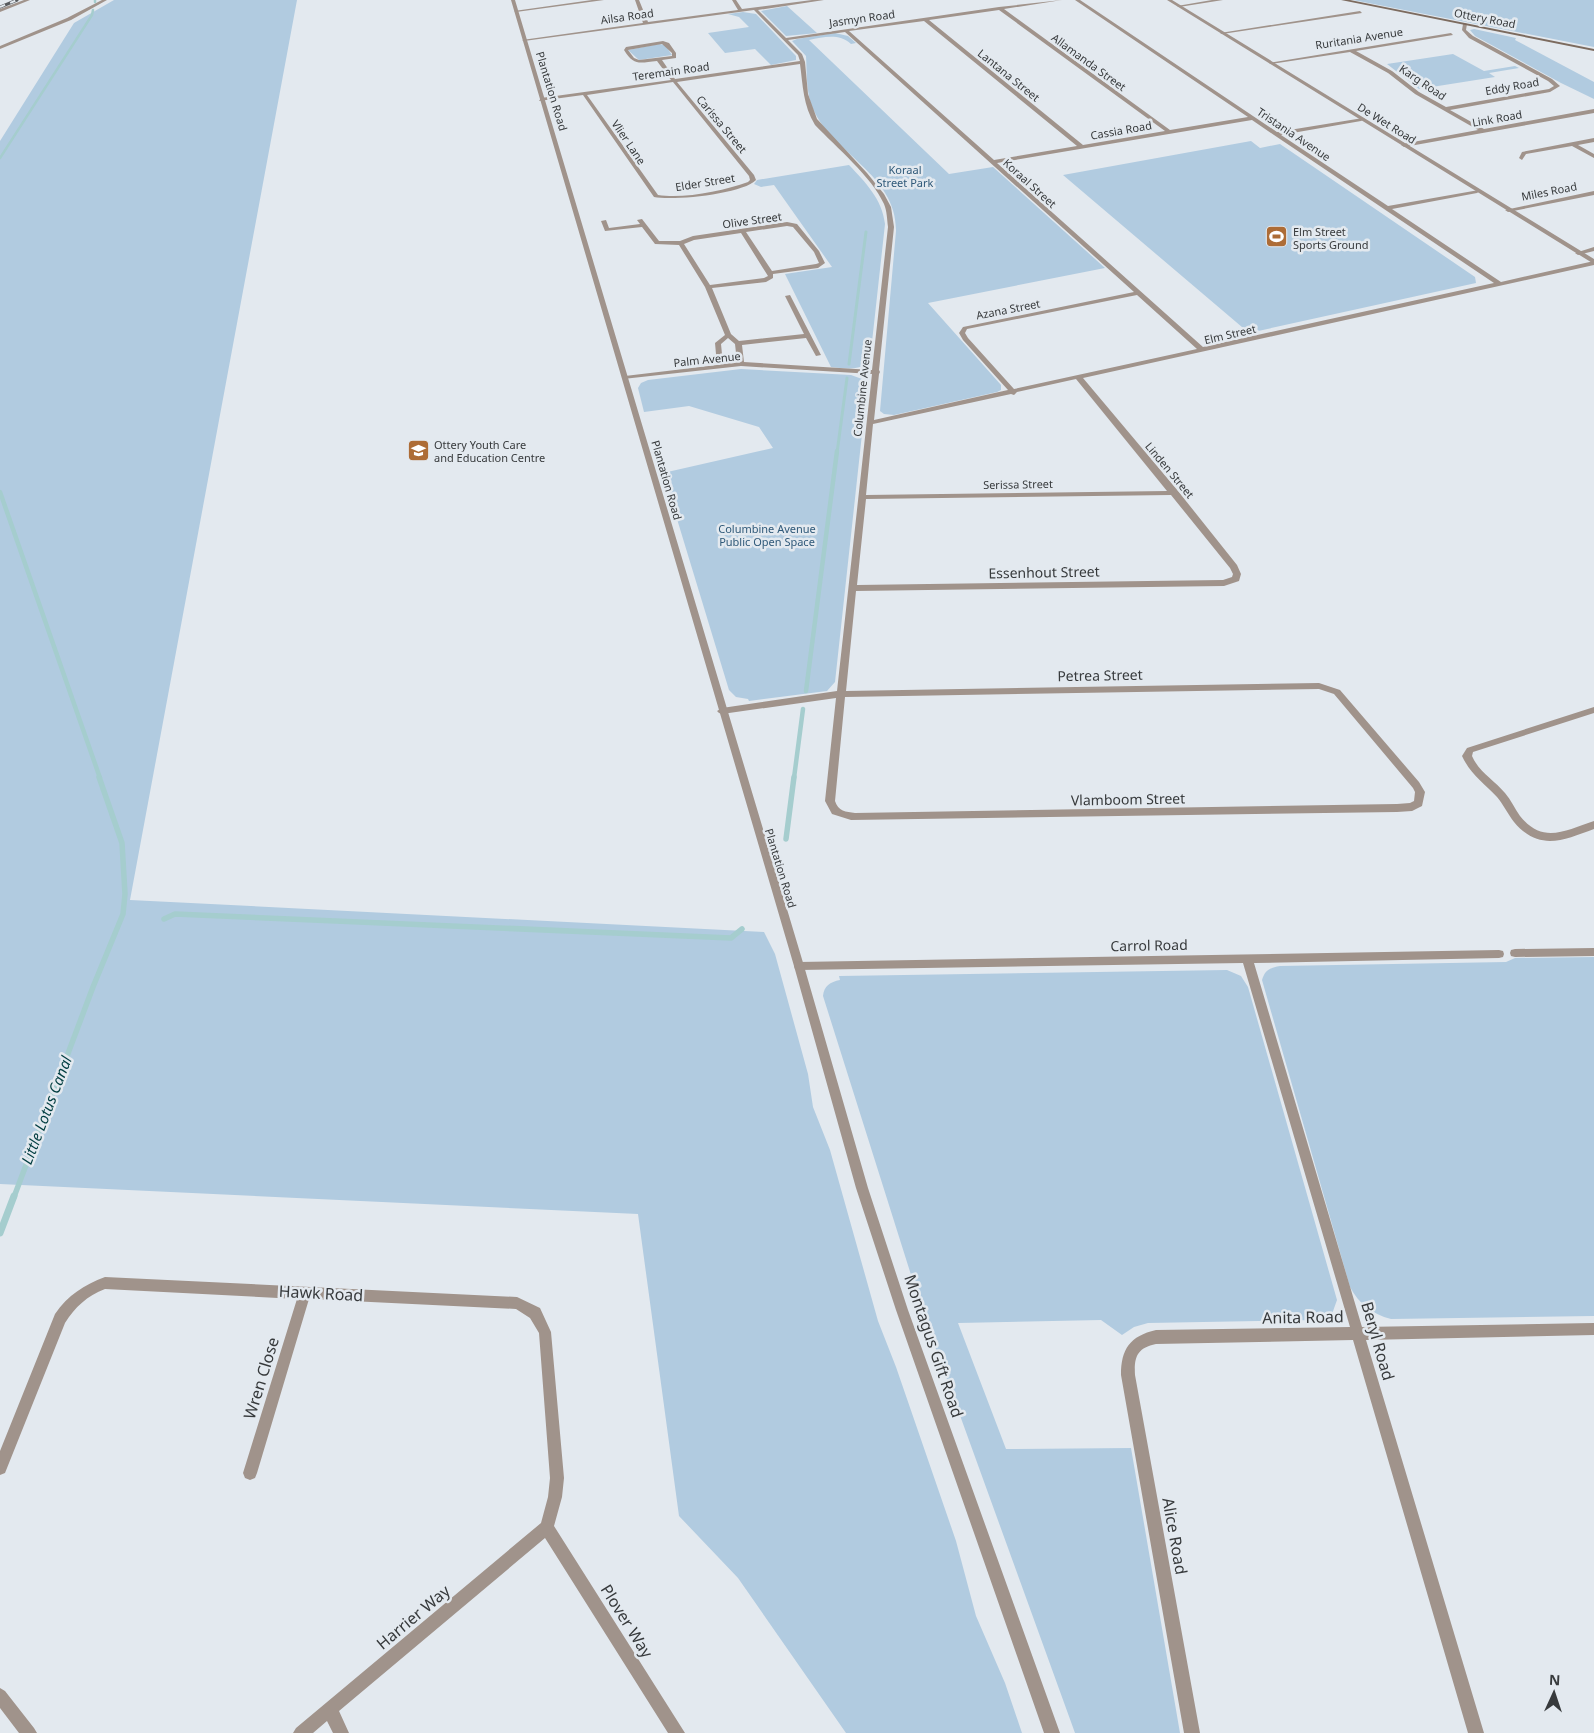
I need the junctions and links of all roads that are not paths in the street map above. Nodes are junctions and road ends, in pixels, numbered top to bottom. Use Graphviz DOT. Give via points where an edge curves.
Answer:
graph roads {
  1 [pos="28,0"];
  2 [pos="105,0"];
  3 [pos="513,0"];
  4 [pos="602,0"];
  5 [pos="637,0"];
  6 [pos="734,0"];
  7 [pos="820,0"];
  8 [pos="1060,0"];
  9 [pos="1077,0"];
  10 [pos="1169,0"];
  11 [pos="1221,0"];
  12 [pos="1344,0"];
  13 [pos="1179,6"];
  14 [pos="999,8"];
  15 [pos="755,9"];
  16 [pos="0,11"];
  17 [pos="516,11"];
  18 [pos="740,11"];
  19 [pos="1360,12"];
  20 [pos="925,19"];
  21 [pos="646,24"];
  22 [pos="1465,24"];
  23 [pos="845,30"];
  24 [pos="1222,33"];
  25 [pos="1451,34"];
  26 [pos="786,39"];
  27 [pos="524,40"];
  28 [pos="0,48"];
  29 [pos="1351,50"];
  30 [pos="1594,50"];
  31 [pos="659,60"];
  32 [pos="803,62"];
  33 [pos="1271,63"];
  34 [pos="674,81"];
  35 [pos="584,94"];
  36 [pos="542,100"];
  37 [pos="1445,108"];
  38 [pos="1594,111"];
  39 [pos="1252,118"];
  40 [pos="1361,119"];
  41 [pos="1168,131"];
  42 [pos="1483,131"];
  43 [pos="1276,134"];
  44 [pos="1594,140"];
  45 [pos="1573,144"];
  46 [pos="1404,145"];
  47 [pos="1082,147"];
  48 [pos="1594,156"];
  49 [pos="1522,158"];
  50 [pos="993,162"];
  51 [pos="752,182"];
  52 [pos="1477,190"];
  53 [pos="1594,193"];
  54 [pos="660,198"];
  55 [pos="1387,208"];
  56 [pos="1508,210"];
  57 [pos="604,221"];
  58 [pos="743,231"];
  59 [pos="681,243"];
  60 [pos="1594,249"];
  61 [pos="1578,253"];
  62 [pos="1594,263"];
  63 [pos="770,273"];
  64 [pos="1500,284"];
  65 [pos="708,287"];
  66 [pos="1138,293"];
  67 [pos="788,296"];
  68 [pos="728,335"];
  69 [pos="809,336"];
  70 [pos="738,343"];
  71 [pos="1202,350"];
  72 [pos="818,356"];
  73 [pos="741,364"];
  74 [pos="720,366"];
  75 [pos="876,372"];
  76 [pos="625,378"];
  77 [pos="1079,378"];
  78 [pos="1014,393"];
  79 [pos="869,424"];
  80 [pos="1175,493"];
  81 [pos="862,497"];
  82 [pos="1236,579"];
  83 [pos="852,588"];
  84 [pos="841,694"];
  85 [pos="1594,710"];
  86 [pos="722,711"];
  87 [pos="1419,803"];
  88 [pos="838,813"];
  89 [pos="1594,825"];
  90 [pos="1594,952"];
  91 [pos="1515,953"];
  92 [pos="1499,954"];
  93 [pos="1246,958"];
  94 [pos="799,966"];
  95 [pos="305,1292"];
  96 [pos="1594,1329"];
  97 [pos="1358,1333"];
  98 [pos="1135,1346"];
  99 [pos="0,1468"];
  100 [pos="250,1474"];
  101 [pos="547,1527"];
  102 [pos="0,1696"];
  103 [pos="330,1710"];
  104 [pos="29,1733"];
  105 [pos="301,1733"];
  106 [pos="341,1733"];
  107 [pos="677,1733"];
  108 [pos="1052,1733"];
  109 [pos="1192,1733"];
  110 [pos="1476,1733"];
  1 -- 16 [label="street"];
  2 -- 28 [label="street"];
  3 -- 17 [label="street, Plantation Road"];
  4 -- 17 [label="street"];
  5 -- 21 [label="street"];
  6 -- 18 [label="street"];
  7 -- 15 [label="street, Ailsa Road"];
  8 -- 14 [label="street, Jasmyn Road"];
  9 -- 39 [label="street, Tristania Avenue"];
  10 -- 13 [label="street, De Wet Road"];
  11 -- 13 [label="street"];
  12 -- 22 [label="main road, Ottery Road"];
  13 -- 24 [label="street, De Wet Road"];
  14 -- 20 [label="street, Jasmyn Road"];
  14 -- 41 [label="street, Allamanda Street"];
  15 -- 18 [label="street, Ailsa Road"];
  15 -- 26 [label="street"];
  17 -- 27 [label="street, Plantation Road"];
  18 -- 21 [label="street, Ailsa Road"];
  19 -- 24 [label="street"];
  20 -- 23 [label="street, Jasmyn Road"];
  20 -- 47 [label="street, Lantana Street"];
  21 -- 27 [label="street, Ailsa Road"];
  22 -- 30 [label="main road, Ottery Road"];
  22 -- 37 [label="street, Eddy Road" via="1464,30 1471,37 1557,86 1550,90"];
  23 -- 26 [label="street, Jasmyn Road"];
  23 -- 50 [label="street, Koraal Street"];
  24 -- 33 [label="street, De Wet Road"];
  25 -- 29 [label="street, Ruritania Avenue"];
  26 -- 32 [label="street"];
  27 -- 36 [label="street, Plantation Road"];
  29 -- 33 [label="street, Ruritania Avenue"];
  29 -- 37 [label="street, Karg Road"];
  31 -- 31 [label="street" via="675,55 666,43 626,49 636,61"];
  31 -- 34 [label="street, Carissa Street"];
  32 -- 34 [label="street, Teremain Road"];
  32 -- 75 [label="street, Columbine Avenue" via="805,95 811,115 877,188 890,214"];
  33 -- 40 [label="street, De Wet Road"];
  34 -- 35 [label="street, Teremain Road"];
  34 -- 51 [label="street, Carissa Street" via="752,176"];
  35 -- 36 [label="street, Teremain Road"];
  35 -- 54 [label="street, Vlier Lane" via="650,189"];
  36 -- 76 [label="street, Plantation Road"];
  37 -- 42 [label="street, Karg Road"];
  38 -- 42 [label="street, Link Road"];
  39 -- 41 [label="street, Cassia Road"];
  39 -- 43 [label="street, Tristania Avenue"];
  40 -- 43 [label="street"];
  40 -- 46 [label="street, De Wet Road"];
  41 -- 47 [label="street, Cassia Road"];
  42 -- 46 [label="street, Link Road"];
  43 -- 55 [label="street, Tristania Avenue"];
  44 -- 45 [label="street"];
  45 -- 48 [label="street"];
  45 -- 49 [label="street" via="1524,153"];
  46 -- 52 [label="street, De Wet Road"];
  47 -- 50 [label="street, Cassia Road"];
  50 -- 66 [label="street, Koraal Street"];
  51 -- 54 [label="street, Elder Street" via="744,186"];
  52 -- 55 [label="street"];
  52 -- 56 [label="street, De Wet Road"];
  53 -- 56 [label="street, Miles Road"];
  55 -- 64 [label="street, Tristania Avenue"];
  56 -- 61 [label="street, De Wet Road"];
  57 -- 59 [label="street, Olive Street" via="607,230 642,223 657,243"];
  58 -- 59 [label="street, Olive Street" via="688,239"];
  58 -- 63 [label="street"];
  58 -- 63 [label="street, Olive Street" via="795,225 822,262 818,266"];
  59 -- 65 [label="street"];
  60 -- 61 [label="street"];
  61 -- 62 [label="street, De Wet Road"];
  62 -- 64 [label="street, Elm Street"];
  63 -- 65 [label="street" via="771,277 766,280"];
  64 -- 71 [label="street, Elm Street"];
  65 -- 68 [label="street"];
  66 -- 71 [label="street, Koraal Street"];
  66 -- 78 [label="street, Azana Street" via="965,328 962,333 965,339"];
  67 -- 69 [label="street"];
  68 -- 70 [label="street"];
  68 -- 74 [label="street" via="718,343"];
  69 -- 70 [label="street"];
  69 -- 72 [label="street"];
  70 -- 73 [label="street"];
  71 -- 77 [label="street, Elm Street"];
  73 -- 74 [label="street, Palm Avenue"];
  73 -- 75 [label="street, Palm Avenue"];
  74 -- 76 [label="street, Palm Avenue"];
  75 -- 79 [label="street, Columbine Avenue"];
  76 -- 86 [label="street, Plantation Road"];
  77 -- 78 [label="street, Elm Street"];
  77 -- 80 [label="street, Linden Street"];
  78 -- 79 [label="street, Elm Street"];
  79 -- 81 [label="street, Columbine Avenue"];
  80 -- 81 [label="street, Serissa Street"];
  80 -- 82 [label="street, Linden Street" via="1236,570"];
  81 -- 83 [label="street, Columbine Avenue"];
  82 -- 83 [label="street, Essenhout Street" via="1224,583"];
  83 -- 84 [label="street, Columbine Avenue"];
  84 -- 86 [label="street, Petrea Street"];
  84 -- 87 [label="street, Petrea Street" via="1326,687 1337,692 1416,786 1420,792"];
  84 -- 88 [label="street, Columbine Avenue" via="830,801"];
  85 -- 89 [label="street" via="1470,750 1467,756 1472,767 1533,833 1560,837"];
  86 -- 94 [label="street, Plantation Road"];
  87 -- 88 [label="street, Vlamboom Street" via="1412,807 1387,808 855,817"];
  90 -- 91 [label="street"];
  92 -- 93 [label="street, Carrol Road"];
  93 -- 94 [label="street, Carrol Road"];
  93 -- 97 [label="street, Beryl Road"];
  94 -- 108 [label="street, Montagus Gift Road" via="880,1246"];
  95 -- 99 [label="street, Hawk Road" via="105,1284 90,1288 67,1307 60,1319"];
  95 -- 100 [label="street, Wren Close"];
  95 -- 101 [label="street, Hawk Road" via="517,1303 535,1313 545,1332 557,1478"];
  96 -- 97 [label="street, Anita Road"];
  97 -- 98 [label="street, Anita Road" via="1156,1337"];
  97 -- 110 [label="street, Beryl Road"];
  98 -- 109 [label="street, Alice Road" via="1129,1354 1128,1375"];
  101 -- 103 [label="street, Harrier Way"];
  101 -- 107 [label="street, Plover Way"];
  102 -- 104 [label="street"];
  103 -- 105 [label="street, Harrier Way"];
  103 -- 106 [label="street"];
}
